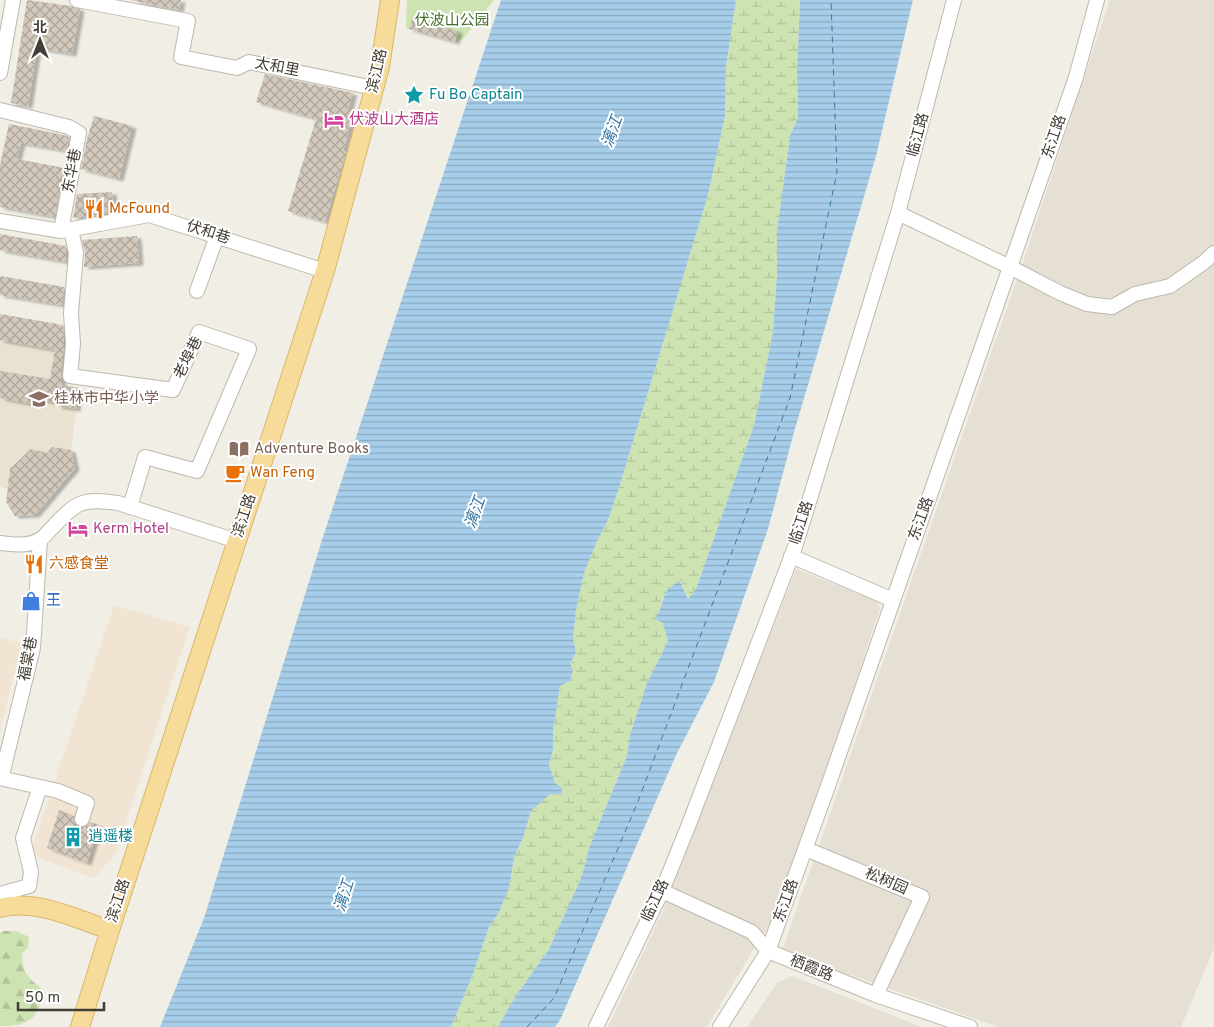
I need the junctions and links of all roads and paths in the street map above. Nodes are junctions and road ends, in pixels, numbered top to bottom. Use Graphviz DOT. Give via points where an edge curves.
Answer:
graph roads {
  1 [pos="13,0"];
  2 [pos="77,0"];
  3 [pos="390,0"];
  4 [pos="954,0"];
  5 [pos="1097,0"];
  6 [pos="0,73"];
  7 [pos="374,88"];
  8 [pos="0,110"];
  9 [pos="898,213"];
  10 [pos="0,221"];
  11 [pos="66,230"];
  12 [pos="217,236"];
  13 [pos="1214,253"];
  14 [pos="1010,267"];
  15 [pos="325,271"];
  16 [pos="197,292"];
  17 [pos="130,506"];
  18 [pos="40,540"];
  19 [pos="237,541"];
  20 [pos="0,543"];
  21 [pos="792,556"];
  22 [pos="893,600"];
  23 [pos="1,776"];
  24 [pos="34,786"];
  25 [pos="82,819"];
  26 [pos="806,849"];
  27 [pos="662,891"];
  28 [pos="0,894"];
  29 [pos="0,908"];
  30 [pos="0,918"];
  31 [pos="109,934"];
  32 [pos="766,955"];
  33 [pos="876,995"];
  34 [pos="80,1027"];
  35 [pos="596,1027"];
  36 [pos="720,1027"];
  37 [pos="942,1027"];
  38 [pos="970,1027"];
  1 -- 6 [label="street"];
  2 -- 7 [label="street, 太和里" via="188,21 181,57 237,68 248,62"];
  3 -- 7 [label="main road, 滨江路"];
  4 -- 9 [label="street, 临江路"];
  5 -- 14 [label="street, 东江路" via="1076,77"];
  7 -- 15 [label="main road, 滨江路"];
  8 -- 11 [label="street, 东华巷" via="69,127 79,133"];
  9 -- 14 [label="street"];
  9 -- 21 [label="street, 临江路"];
  10 -- 11 [label="street, 伏和巷"];
  11 -- 12 [label="street, 伏和巷" via="149,215"];
  11 -- 17 [label="street, 老埠巷" via="76,253 70,376 173,390 199,332 248,348 197,472 145,457"];
  12 -- 15 [label="street, 伏和巷"];
  12 -- 16 [label="street"];
  13 -- 14 [label="street" via="1170,286 1136,294 1112,307 1087,304"];
  14 -- 22 [label="street, 东江路"];
  15 -- 19 [label="main road, 滨江路"];
  17 -- 18 [label="street" via="100,500 84,502 70,508"];
  17 -- 19 [label="street"];
  18 -- 20 [label="street" via="26,545"];
  18 -- 23 [label="street, 福棠巷" via="33,648"];
  19 -- 31 [label="main road, 滨江路"];
  21 -- 22 [label="street"];
  21 -- 27 [label="street, 临江路"];
  22 -- 26 [label="street, 东江路"];
  23 -- 24 [label="street, 福棠巷"];
  24 -- 25 [label="street, 福棠巷" via="87,803"];
  24 -- 28 [label="street" via="23,838 31,872 30,886"];
  26 -- 32 [label="street, 东江路"];
  26 -- 33 [label="street, 松树园" via="922,897"];
  27 -- 32 [label="street, 栖霞路" via="752,932"];
  27 -- 35 [label="street, 临江路"];
  29 -- 31 [label="main road" via="39,906"];
  30 -- 31 [label="main road" via="9,914 31,914"];
  31 -- 34 [label="main road, 滨江路"];
  32 -- 33 [label="street, 栖霞路"];
  32 -- 36 [label="street, 东江路"];
  32 -- 37 [label="street, 栖霞路"];
  33 -- 38 [label="street, 栖霞路"];
}
